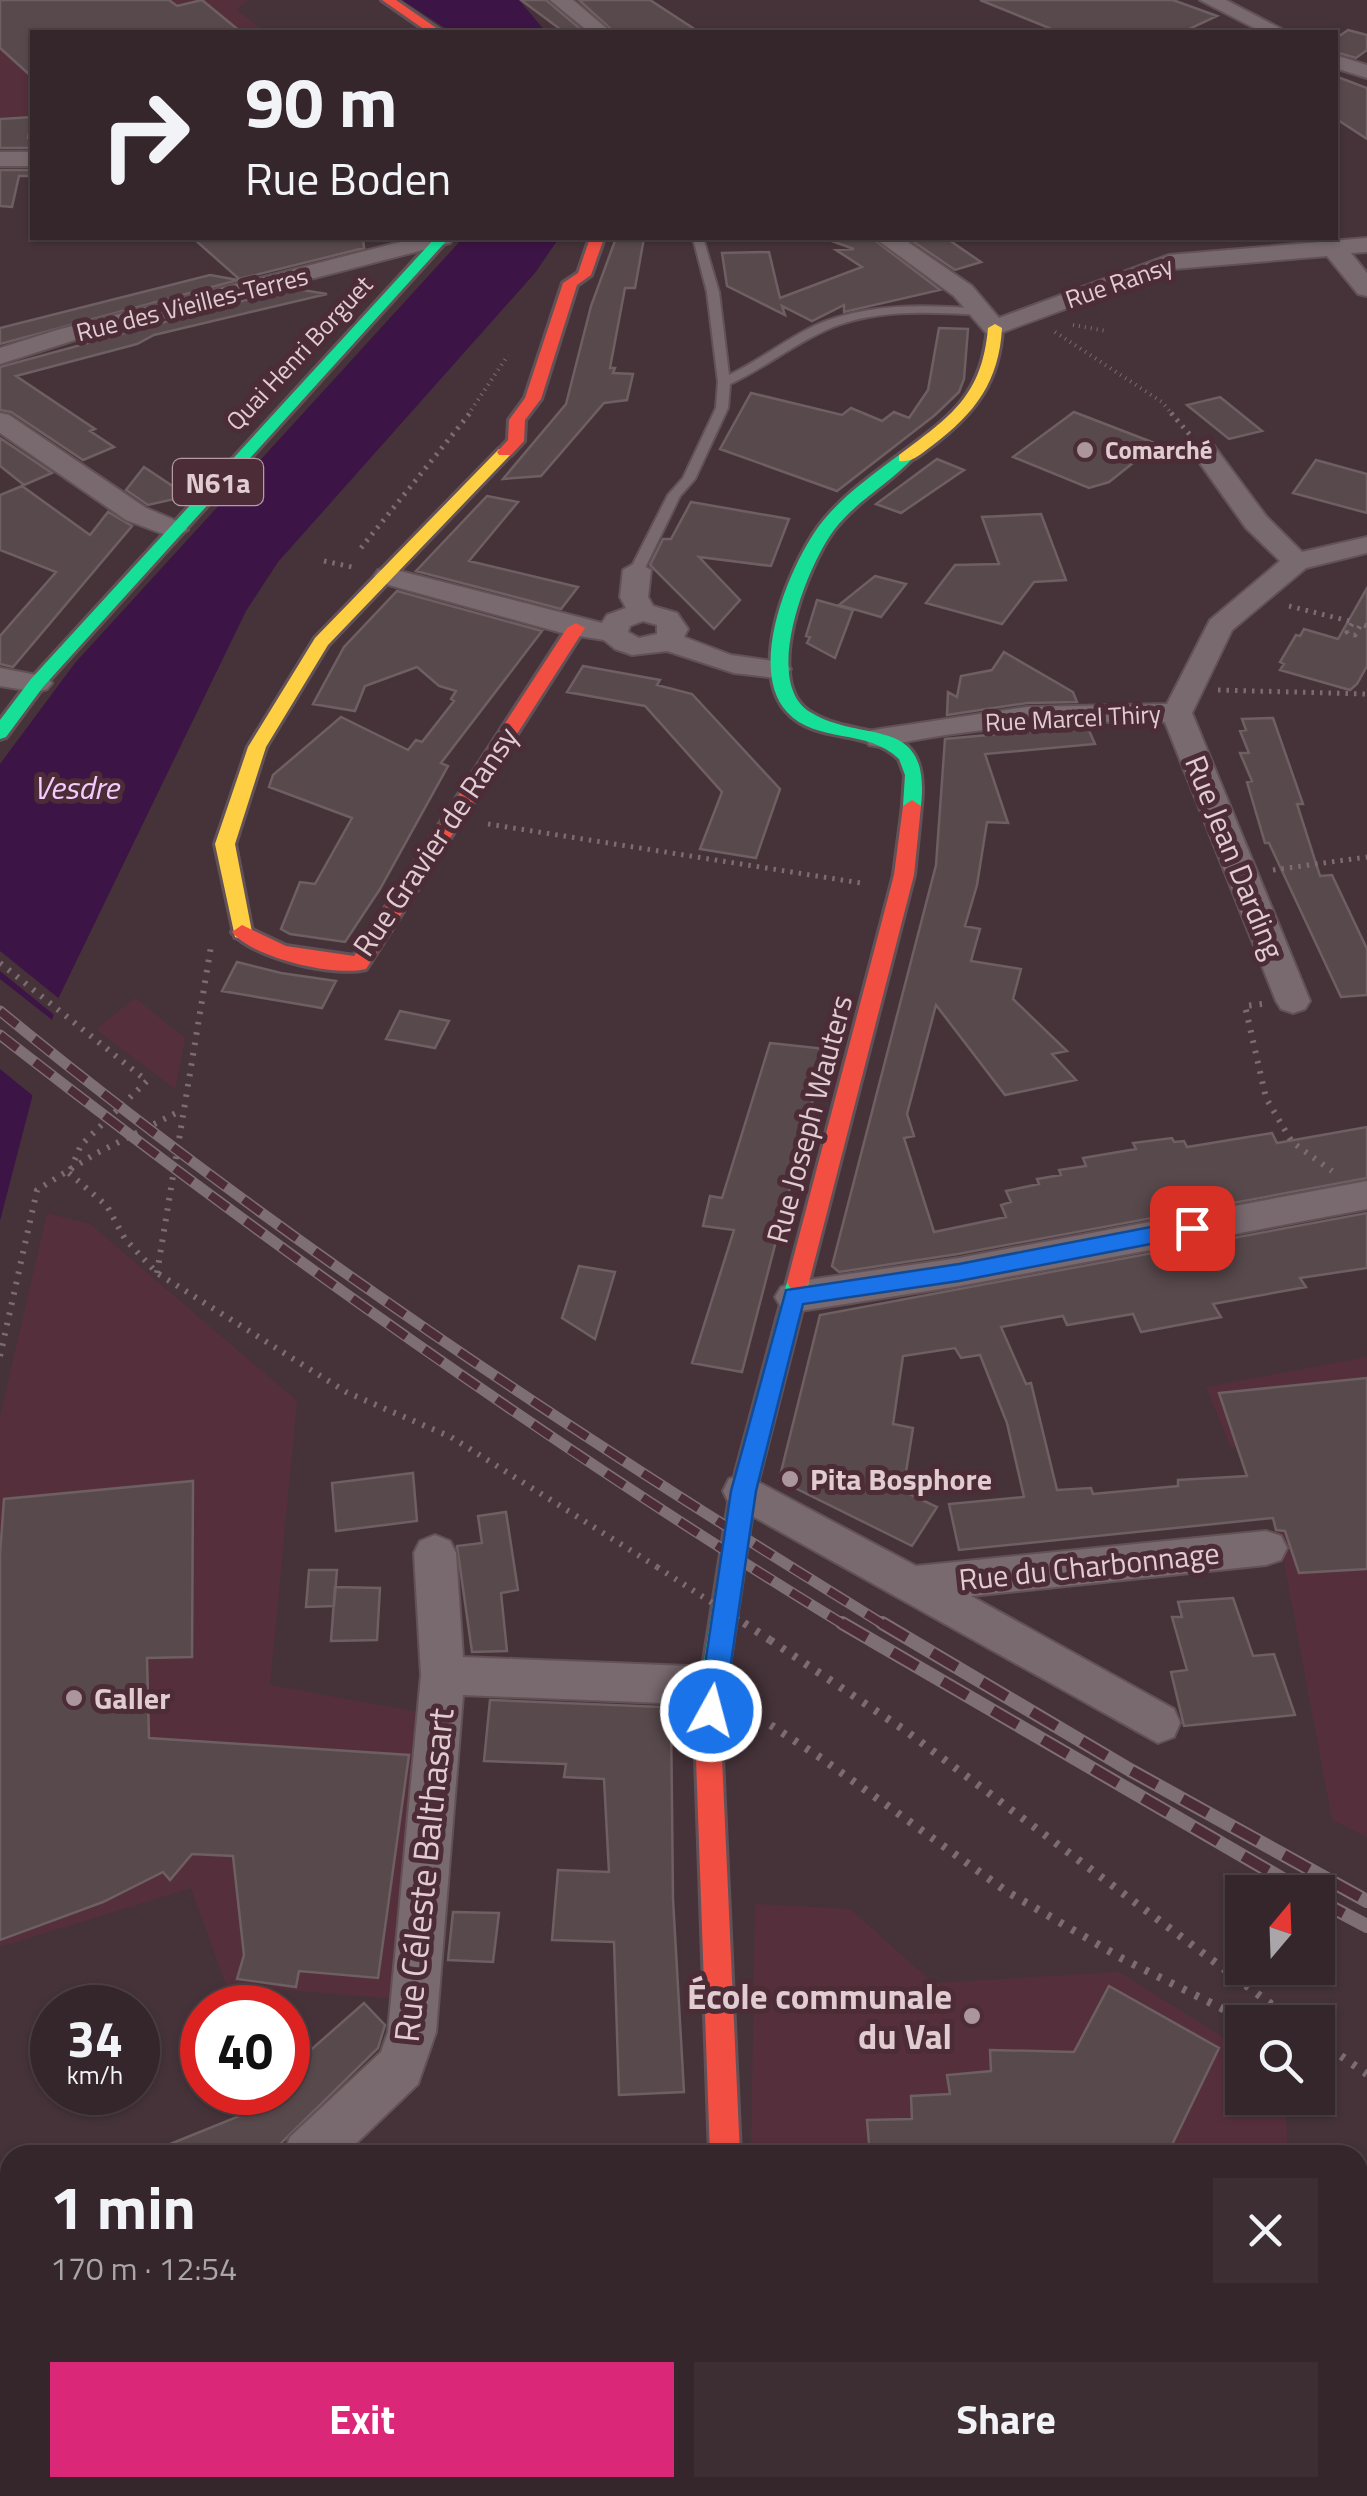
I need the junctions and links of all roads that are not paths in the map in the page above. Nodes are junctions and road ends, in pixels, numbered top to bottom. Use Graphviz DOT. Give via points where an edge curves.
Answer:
graph roads {
  1 [pos="388,0"];
  2 [pos="563,0"];
  3 [pos="1210,0"];
  4 [pos="433,30"];
  5 [pos="599,30"];
  6 [pos="1273,30"];
  7 [pos="1338,62"];
  8 [pos="1367,72"];
  9 [pos="0,159"];
  10 [pos="30,159"];
  11 [pos="435,240"];
  12 [pos="440,240"];
  13 [pos="597,240"];
  14 [pos="699,240"];
  15 [pos="890,240"];
  16 [pos="1367,245"];
  17 [pos="1333,248"];
  18 [pos="1367,289"];
  19 [pos="990,320"];
  20 [pos="0,356"];
  21 [pos="724,382"];
  22 [pos="0,421"];
  23 [pos="1205,452"];
  24 [pos="174,530"];
  25 [pos="1367,546"];
  26 [pos="1296,562"];
  27 [pos="637,570"];
  28 [pos="388,576"];
  29 [pos="642,612"];
  30 [pos="576,628"];
  31 [pos="613,633"];
  32 [pos="668,640"];
  33 [pos="776,669"];
  34 [pos="0,677"];
  35 [pos="37,683"];
  36 [pos="1182,699"];
  37 [pos="0,733"];
  38 [pos="880,738"];
  39 [pos="1293,1001"];
  40 [pos="1357,1196"];
  41 [pos="794,1297"];
  42 [pos="744,1491"];
  43 [pos="1266,1548"];
  44 [pos="435,1554"];
  45 [pos="912,1584"];
  46 [pos="443,1675"];
  47 [pos="712,1699"];
  48 [pos="1158,1723"];
  49 [pos="319,2145"];
  50 [pos="725,2145"];
  1 -- 4 [label="street"];
  2 -- 5 [label="street"];
  3 -- 6 [label="street"];
  7 -- 8 [label="street"];
  9 -- 10 [label="street"];
  11 -- 20 [label="street, Rue des Vieilles-Terres"];
  12 -- 24 [label="street, Quai Henri Borguet / N61a"];
  13 -- 28 [label="street, Rue Gravier de Ransy" via="584,275 570,283 532,399 517,420 516,441"];
  14 -- 21 [label="lane" via="713,292"];
  15 -- 19 [label="street" via="963,290"];
  16 -- 17 [label="street, Rue Ransy"];
  17 -- 18 [label="street"];
  17 -- 19 [label="street, Rue Ransy" via="1169,262 1029,314"];
  19 -- 21 [label="lane" via="941,309 834,322"];
  19 -- 33 [label="street" via="996,357 982,394 824,531 788,612"];
  21 -- 27 [label="lane" via="722,408 690,479 674,495"];
  22 -- 24 [label="street" via="136,514"];
  23 -- 26 [label="street" via="1256,522"];
  24 -- 35 [label="street, Quai Henri Borguet / N61a"];
  25 -- 26 [label="street, Rue Marcel Thiry"];
  26 -- 36 [label="street, Rue Marcel Thiry" via="1220,626"];
  27 -- 29 [label="street" via="634,597"];
  28 -- 30 [label="street"];
  28 -- 30 [label="street, Rue Gravier de Ransy" via="321,642 258,748 225,844 239,929 282,954 359,964"];
  29 -- 31 [label="street" via="624,617"];
  29 -- 32 [label="street" via="672,624"];
  30 -- 31 [label="street"];
  31 -- 32 [label="street" via="641,648"];
  32 -- 33 [label="street" via="724,664"];
  33 -- 38 [label="street" via="789,706 808,720"];
  34 -- 35 [label="street"];
  35 -- 37 [label="street, Quai Henri Borguet / N61a"];
  36 -- 38 [label="street, Rue Marcel Thiry"];
  36 -- 39 [label="street, Rue Jean Darding"];
  38 -- 41 [label="street, Rue Joseph Wauters" via="900,747 915,774 906,861"];
  40 -- 41 [label="street"];
  41 -- 42 [label="street, Rue Joseph Wauters"];
  42 -- 45 [label="street, Rue du Charbonnage"];
  42 -- 47 [label="street, Rue Joseph Wauters"];
  43 -- 45 [label="street, Rue du Charbonnage"];
  44 -- 46 [label="street, Rue Céleste Balthasart"];
  45 -- 48 [label="street, Rue du Charbonnage"];
  46 -- 47 [label="street, Rue Céleste Balthasart"];
  46 -- 49 [label="street, Rue Céleste Balthasart" via="412,2032 401,2067"];
  47 -- 50 [label="street, Rue Joseph Wauters"];
}
